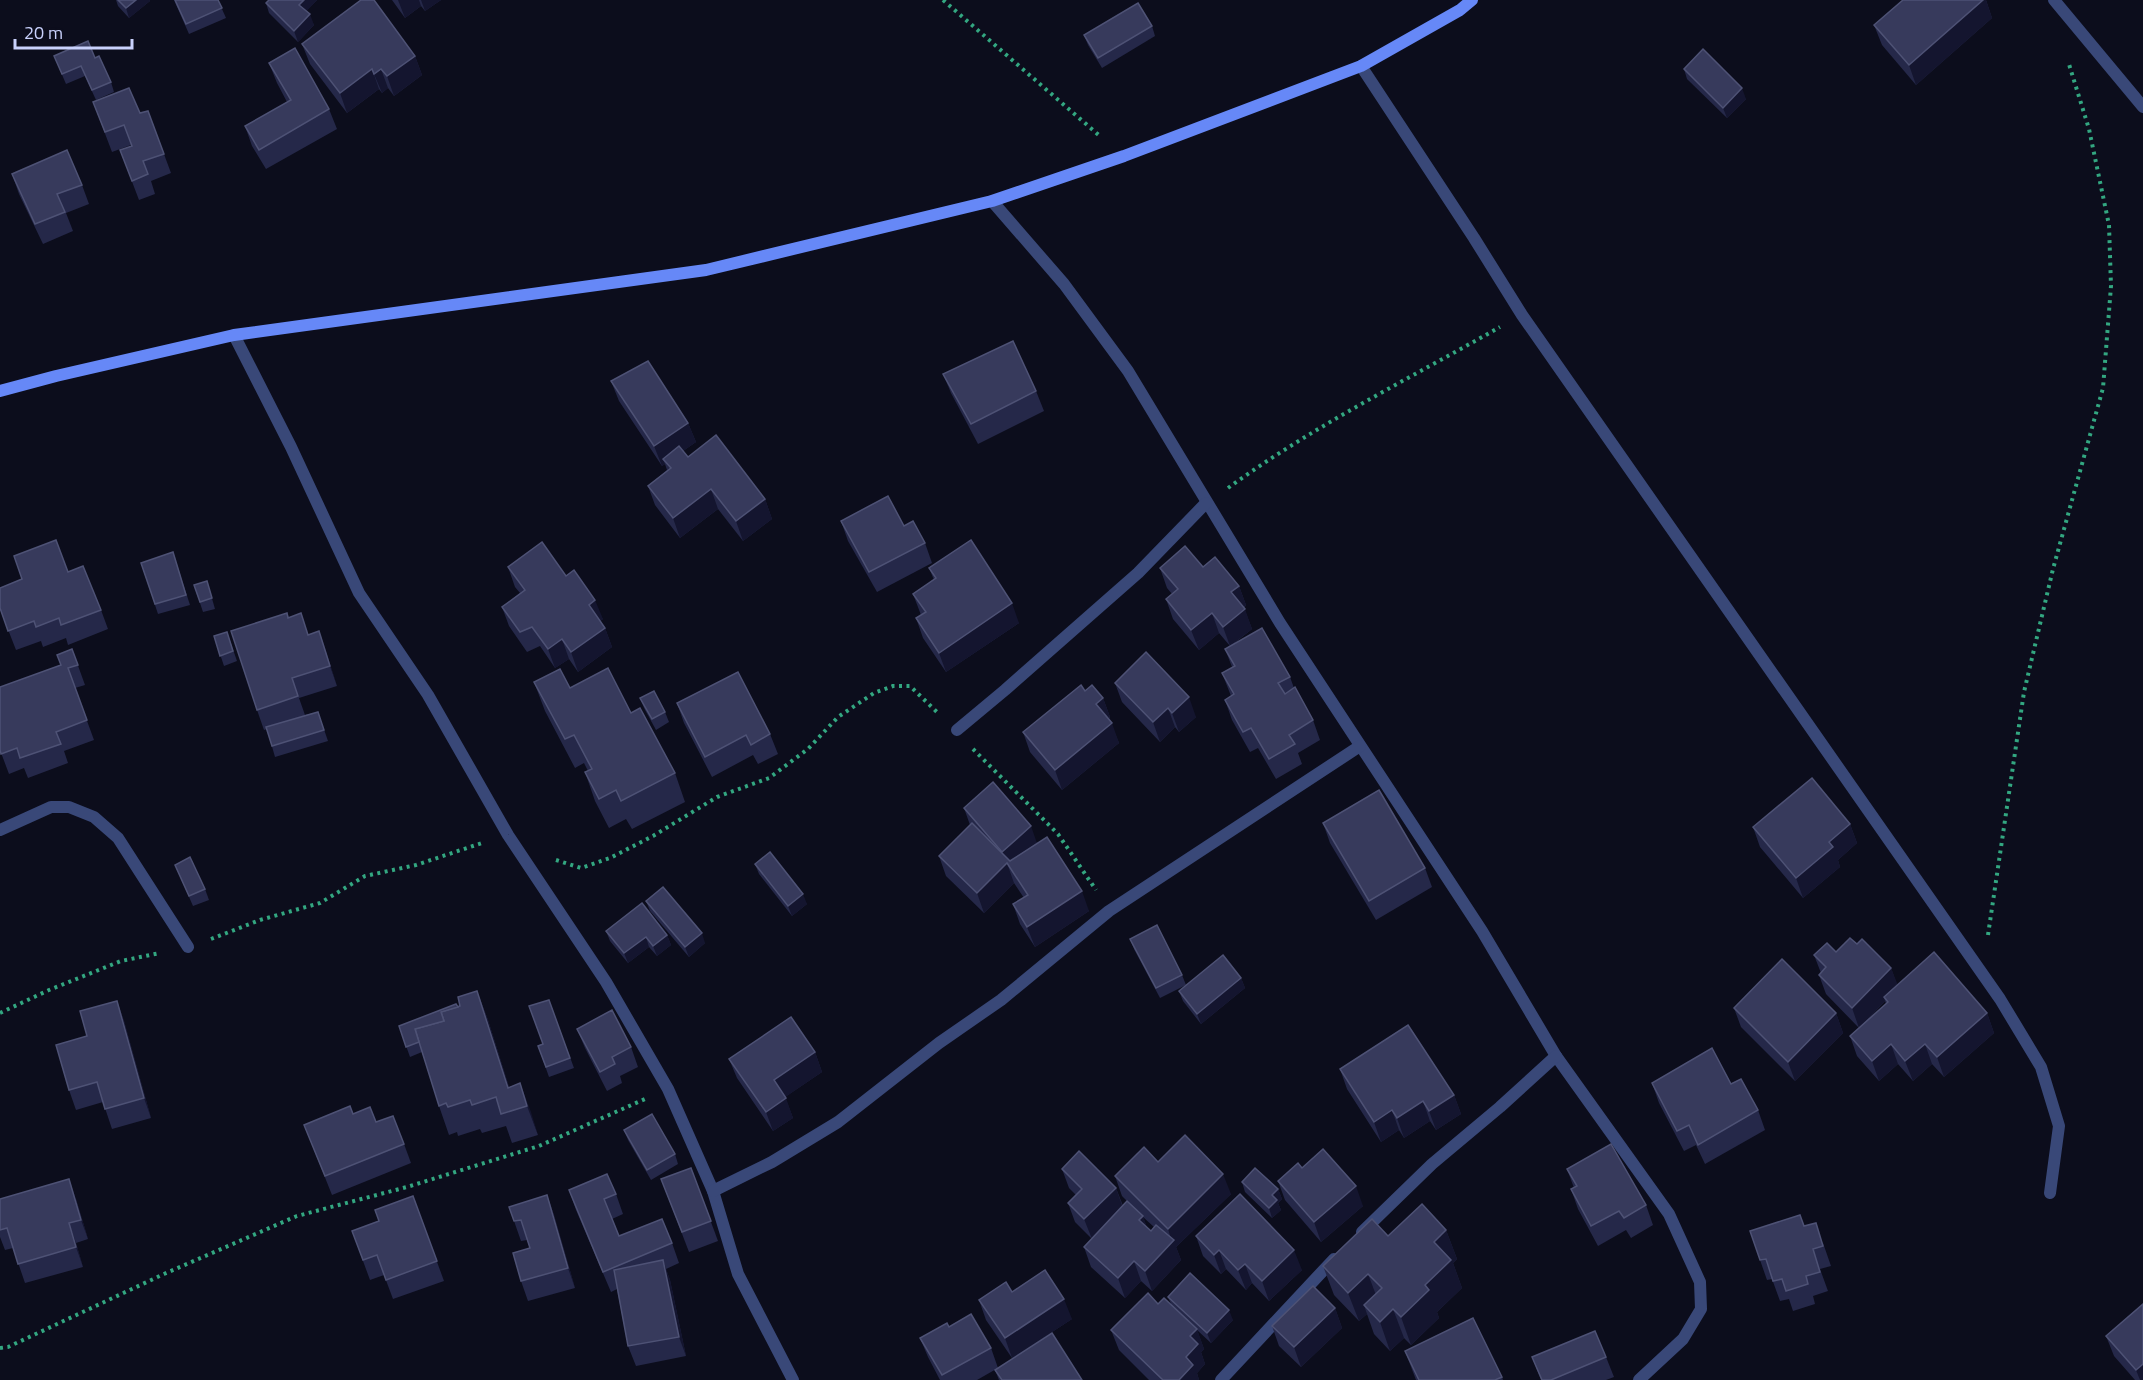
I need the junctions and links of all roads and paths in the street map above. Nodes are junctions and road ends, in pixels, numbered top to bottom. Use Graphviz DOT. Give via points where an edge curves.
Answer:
graph roads {
  1 [pos="943,0"];
  2 [pos="1472,0"];
  3 [pos="2054,0"];
  4 [pos="2066,54"];
  5 [pos="1361,66"];
  6 [pos="2143,107"];
  7 [pos="1124,156"];
  8 [pos="992,201"];
  9 [pos="1522,315"];
  10 [pos="234,335"];
  11 [pos="0,391"];
  12 [pos="1206,503"];
  13 [pos="957,730"];
  14 [pos="1360,746"];
  15 [pos="0,830"];
  16 [pos="508,835"];
  17 [pos="550,858"];
  18 [pos="1109,911"];
  19 [pos="188,947"];
  20 [pos="1982,974"];
  21 [pos="0,1013"];
  22 [pos="1556,1056"];
  23 [pos="668,1089"];
  24 [pos="712,1191"];
  25 [pos="2050,1193"];
  26 [pos="0,1348"];
  27 [pos="793,1380"];
  28 [pos="1221,1380"];
  29 [pos="1638,1380"];
  1 -- 7 [label="path"];
  2 -- 5 [label="main road"];
  3 -- 6 [label="street"];
  4 -- 20 [label="path" via="2089,129 2109,225 2111,286 2103,388 2024,692"];
  5 -- 7 [label="main road"];
  5 -- 9 [label="street"];
  7 -- 8 [label="main road"];
  8 -- 10 [label="main road" via="706,270"];
  8 -- 12 [label="street" via="1064,284 1128,371"];
  9 -- 12 [label="path" via="1293,446"];
  9 -- 20 [label="street"];
  10 -- 11 [label="main road"];
  10 -- 16 [label="street" via="360,593 428,695"];
  12 -- 13 [label="street" via="1138,573"];
  12 -- 14 [label="street"];
  13 -- 17 [label="path" via="910,686 893,686 874,693 838,717 808,749 769,778 717,797 654,836 581,868"];
  13 -- 18 [label="path" via="1058,834"];
  14 -- 18 [label="street"];
  14 -- 22 [label="street" via="1482,931"];
  15 -- 19 [label="street" via="51,807 69,807 93,817 118,838"];
  16 -- 19 [label="path" via="416,865 365,876 320,903"];
  16 -- 23 [label="street" via="606,982"];
  18 -- 24 [label="street" via="1001,1000 838,1122 772,1162"];
  19 -- 21 [label="path" via="121,962"];
  20 -- 25 [label="street" via="2042,1067 2059,1126"];
  22 -- 28 [label="street" via="1432,1164"];
  22 -- 29 [label="street" via="1669,1214 1700,1282 1701,1309 1683,1339"];
  23 -- 24 [label="street"];
  23 -- 26 [label="path" via="539,1146 297,1216"];
  24 -- 27 [label="street" via="738,1274"];
}
